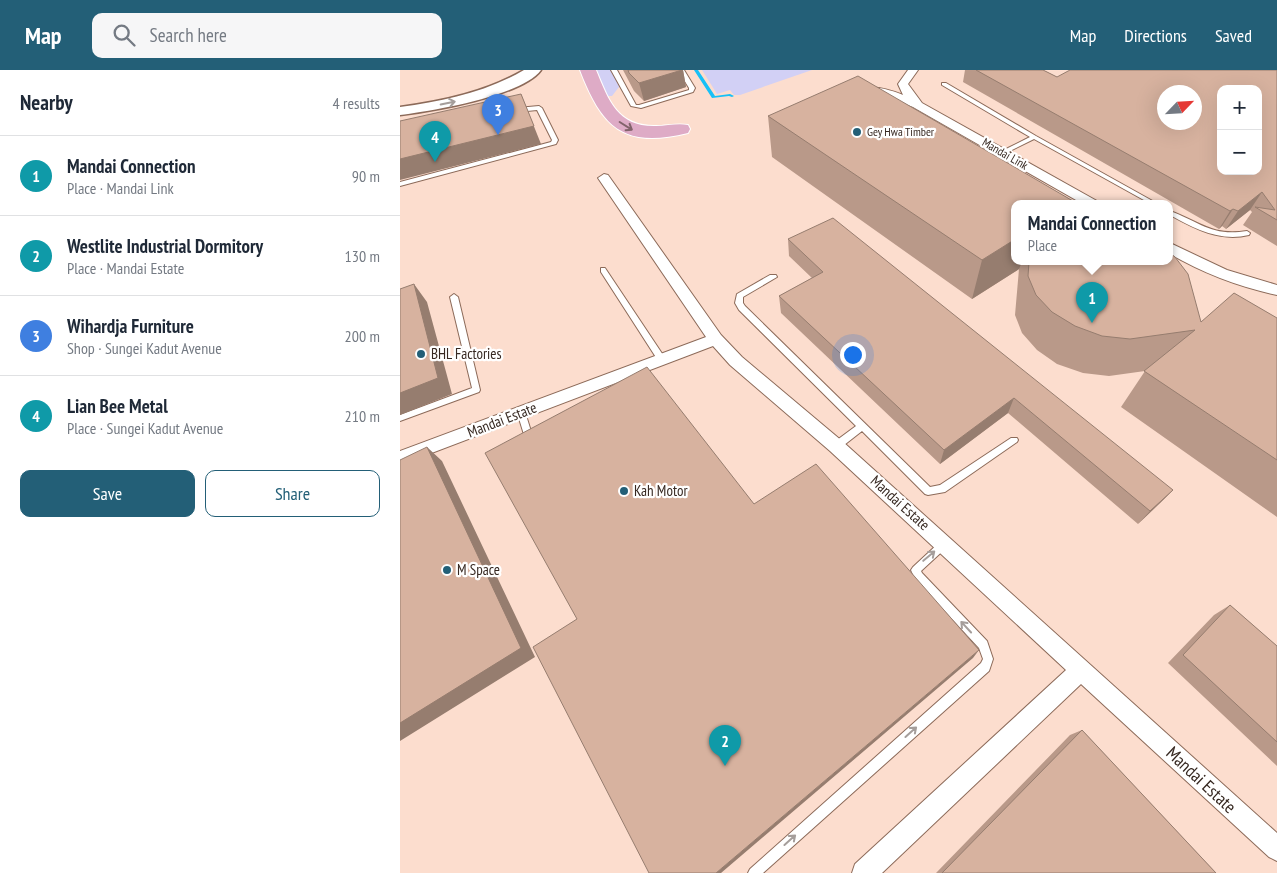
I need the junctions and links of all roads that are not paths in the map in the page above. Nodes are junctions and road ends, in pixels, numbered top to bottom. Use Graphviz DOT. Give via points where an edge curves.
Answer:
graph roads {
  1 [pos="534,70"];
  2 [pos="588,70"];
  3 [pos="614,70"];
  4 [pos="681,70"];
  5 [pos="912,70"];
  6 [pos="944,84"];
  7 [pos="853,91"];
  8 [pos="917,104"];
  9 [pos="400,111"];
  10 [pos="513,111"];
  11 [pos="681,129"];
  12 [pos="1034,137"];
  13 [pos="1002,153"];
  14 [pos="604,178"];
  15 [pos="400,184"];
  16 [pos="1085,200"];
  17 [pos="1147,200"];
  18 [pos="1173,214"];
  19 [pos="1247,233"];
  20 [pos="1173,250"];
  21 [pos="603,270"];
  22 [pos="773,277"];
  23 [pos="1277,290"];
  24 [pos="454,297"];
  25 [pos="716,339"];
  26 [pos="662,360"];
  27 [pos="521,412"];
  28 [pos="400,418"];
  29 [pos="862,426"];
  30 [pos="538,436"];
  31 [pos="1014,440"];
  32 [pos="836,446"];
  33 [pos="400,458"];
  34 [pos="944,544"];
  35 [pos="1082,670"];
  36 [pos="1277,849"];
  37 [pos="754,873"];
  38 [pos="864,873"];
  9 -- 1 [label="street, one-way" via="473,97 509,84"];
  2 -- 11 [label="main road, one-way" via="607,110 623,126 644,134"];
  3 -- 4 [label="lane" via="634,106 639,107 691,91"];
  5 -- 8 [label="street, Mandai Link" via="903,84"];
  6 -- 12 [label="lane"];
  7 -- 8 [label="street, Mandai Link" via="882,92"];
  8 -- 13 [label="street, Mandai Link"];
  10 -- 15 [label="lane" via="539,108 554,143"];
  12 -- 13 [label="lane"];
  12 -- 17 [label="lane"];
  13 -- 16 [label="street, Mandai Link"];
  14 -- 25 [label="street, Mandai Estate"];
  18 -- 19 [label="lane" via="1207,232 1238,236"];
  20 -- 23 [label="street" via="1201,266 1241,282"];
  21 -- 26 [label="lane"];
  22 -- 29 [label="lane" via="745,292 739,303"];
  24 -- 28 [label="lane" via="476,390"];
  25 -- 26 [label="street, Mandai Estate"];
  25 -- 32 [label="street, Mandai Estate" via="758,380"];
  26 -- 27 [label="street, Mandai Estate"];
  27 -- 30 [label="lane" via="530,441"];
  27 -- 33 [label="street, Mandai Estate"];
  29 -- 31 [label="lane" via="928,491 942,489"];
  29 -- 32 [label="lane"];
  32 -- 34 [label="street, Mandai Estate"];
  34 -- 35 [label="street, Mandai Estate"];
  37 -- 34 [label="lane, one-way" via="984,666 988,659 983,645 918,576 916,570"];
  35 -- 36 [label="street, Mandai Estate"];
  35 -- 38 [label="street"];
}
